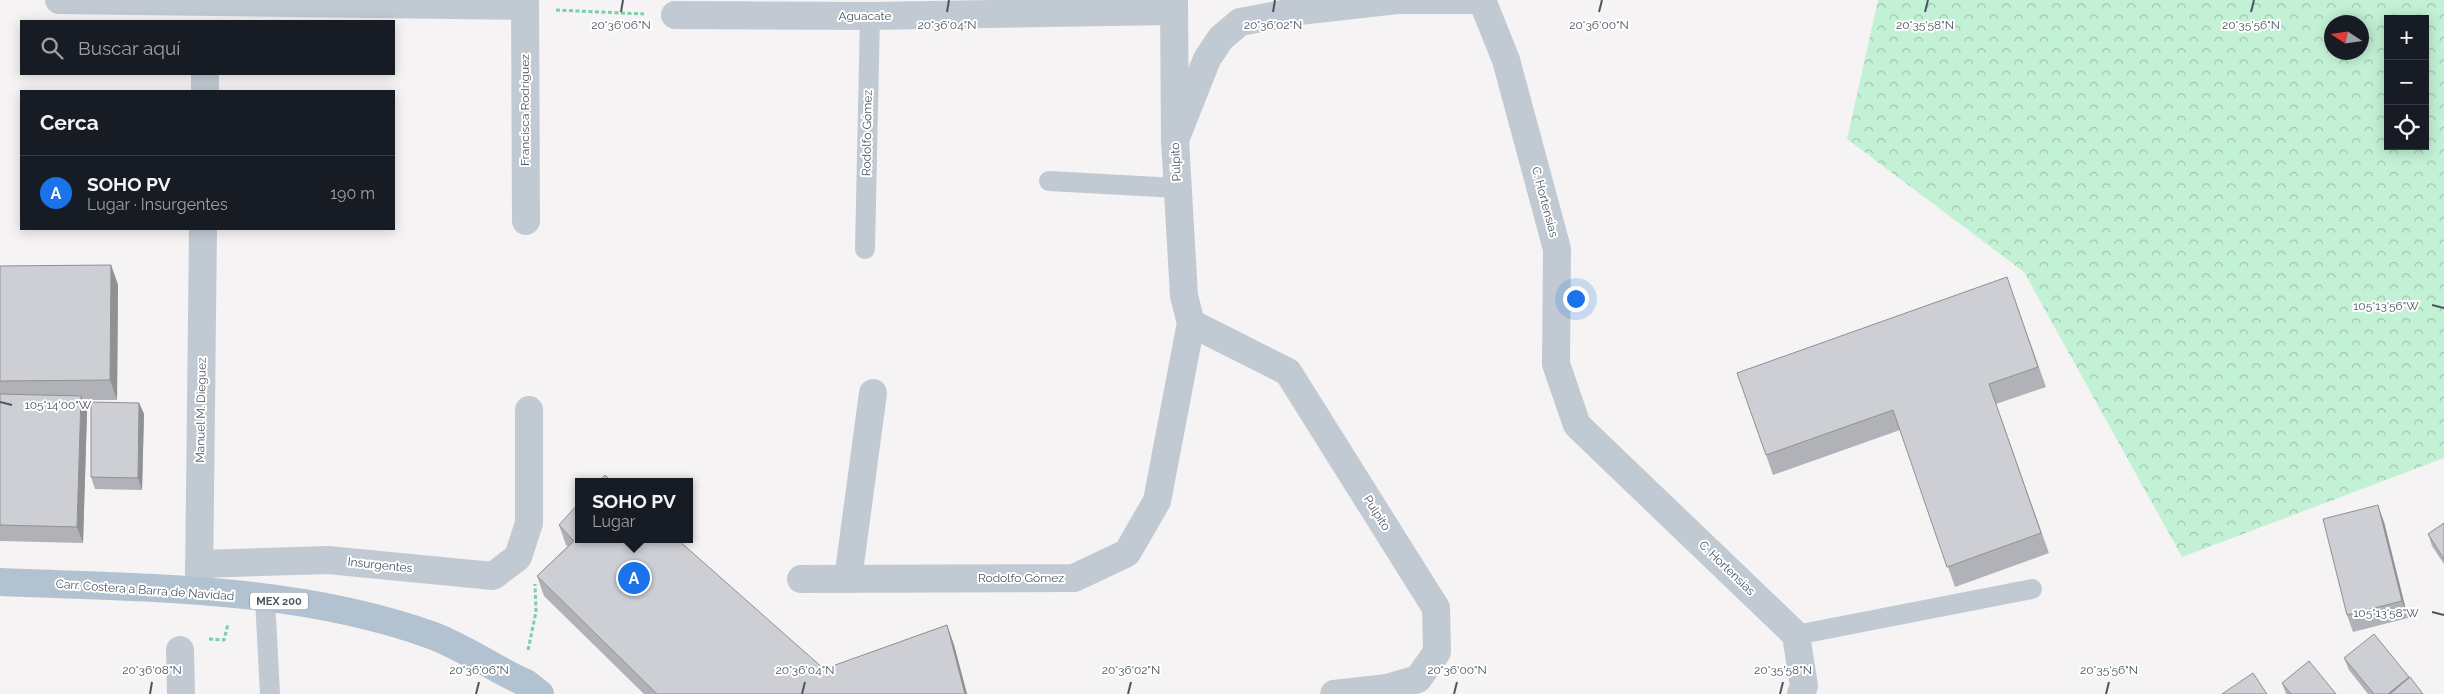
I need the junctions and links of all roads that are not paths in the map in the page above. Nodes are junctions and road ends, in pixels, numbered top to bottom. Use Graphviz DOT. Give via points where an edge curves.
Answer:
graph roads {
  1 [pos="59,0"];
  2 [pos="1482,0"];
  3 [pos="525,5"];
  4 [pos="1174,6"];
  5 [pos="206,8"];
  6 [pos="869,8"];
  7 [pos="675,15"];
  8 [pos="205,75"];
  9 [pos="205,90"];
  10 [pos="1174,140"];
  11 [pos="1049,181"];
  12 [pos="1177,188"];
  13 [pos="526,220"];
  14 [pos="203,230"];
  15 [pos="865,250"];
  16 [pos="1191,323"];
  17 [pos="872,393"];
  18 [pos="529,410"];
  19 [pos="199,578"];
  20 [pos="801,579"];
  21 [pos="848,579"];
  22 [pos="0,582"];
  23 [pos="2032,589"];
  24 [pos="265,599"];
  25 [pos="1796,635"];
  26 [pos="180,650"];
  27 [pos="530,688"];
  28 [pos="181,694"];
  29 [pos="270,694"];
  30 [pos="1334,694"];
  31 [pos="1801,694"];
  1 -- 5 [label="street"];
  2 -- 10 [label="street, C. Hortensias" via="1397,0 1299,11 1240,22 1221,38 1208,59"];
  2 -- 25 [label="street, C. Hortensias" via="1506,60 1557,249 1556,364 1578,425"];
  3 -- 5 [label="street"];
  3 -- 13 [label="street, Francisca Rodríguez"];
  4 -- 6 [label="street, Aguacate"];
  4 -- 10 [label="street, Púlpito"];
  6 -- 7 [label="street, Aguacate"];
  6 -- 15 [label="lane, Rodolfo Gómez"];
  8 -- 9 [label="street"];
  10 -- 12 [label="street, Púlpito"];
  11 -- 12 [label="lane"];
  12 -- 16 [label="street, Púlpito" via="1184,296"];
  14 -- 19 [label="street, Manuel M. Dieguez"];
  16 -- 21 [label="street, Rodolfo Gómez" via="1157,501 1127,553 1074,578"];
  16 -- 30 [label="street, Pulpito" via="1288,372 1436,608 1437,652 1418,679 1387,688"];
  17 -- 21 [label="street"];
  18 -- 19 [label="street, Insurgentes" via="529,523 518,557 493,576 328,560"];
  19 -- 22 [label="main road, Carr. Costera a Barra de Navidad / MEX 200"];
  19 -- 24 [label="main road, Carr. Costera a Barra de Navidad / MEX 200" via="234,595"];
  20 -- 21 [label="street, Rodolfo Gómez"];
  23 -- 25 [label="lane"];
  24 -- 27 [label="main road, Carr. Costera a Barra de Navidad / MEX 200" via="332,608 432,636"];
  24 -- 29 [label="lane"];
  25 -- 31 [label="street" via="1804,686"];
  26 -- 28 [label="street"];
}
